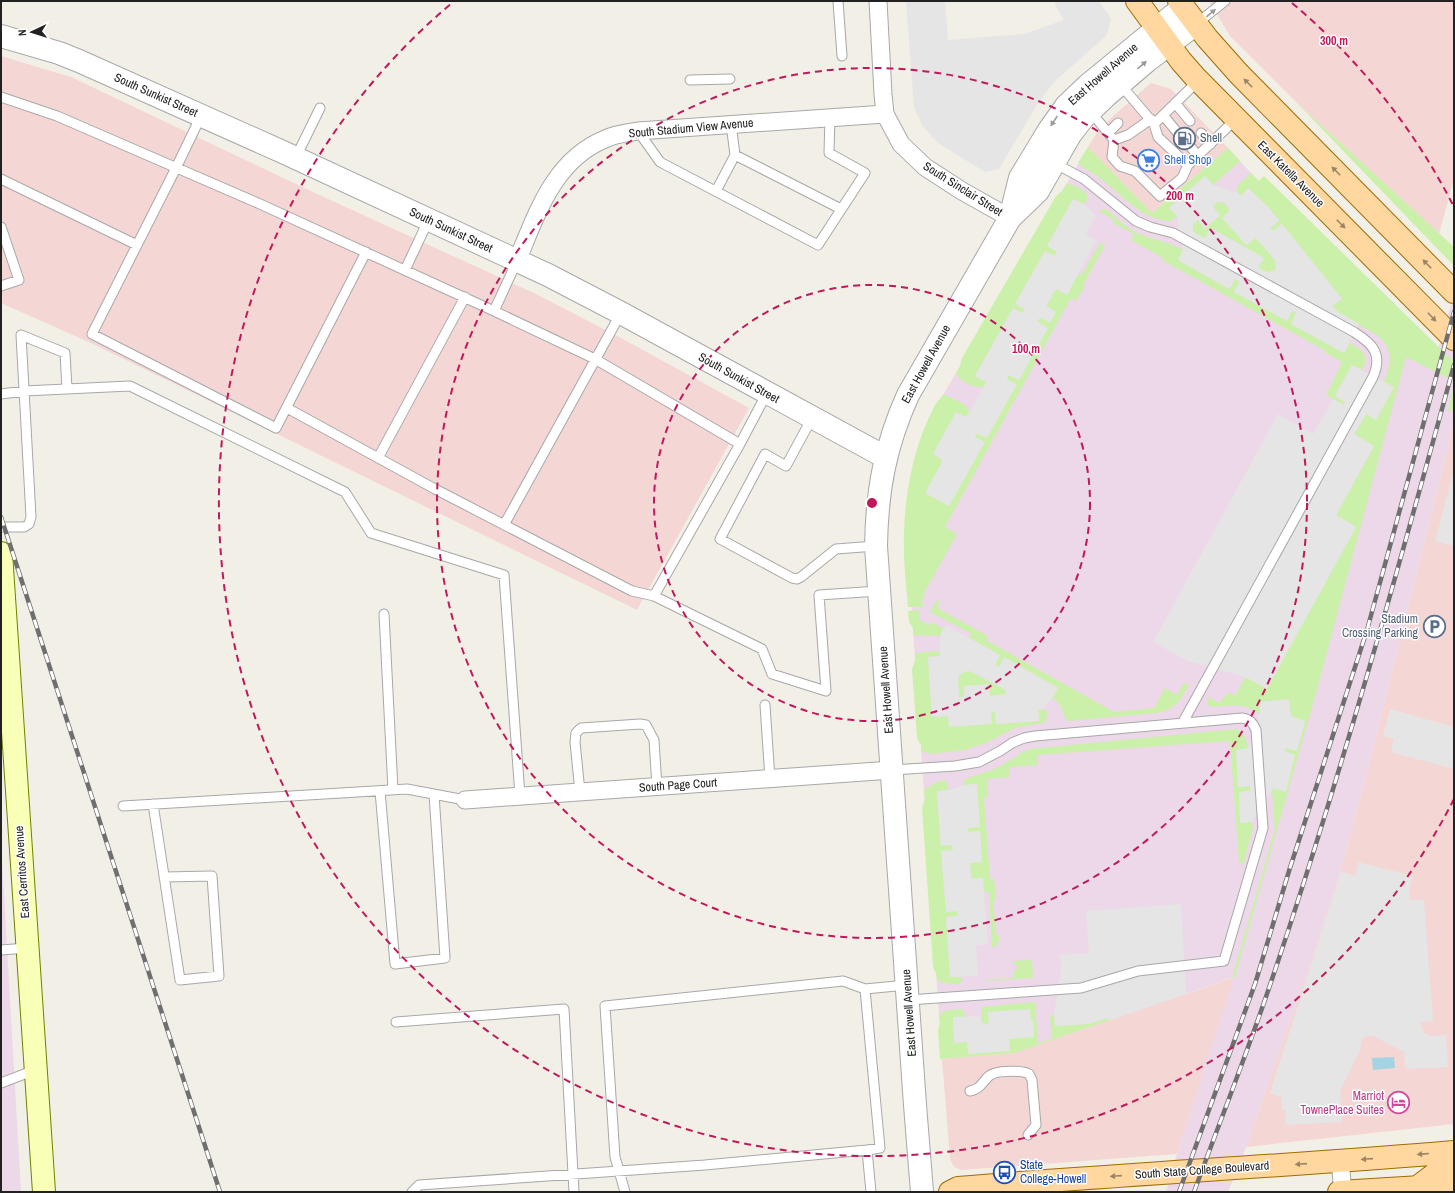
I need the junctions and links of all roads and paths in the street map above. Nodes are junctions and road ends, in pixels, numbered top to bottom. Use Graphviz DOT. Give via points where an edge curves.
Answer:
graph roads {
  1 [pos="838,1"];
  2 [pos="878,1"];
  3 [pos="1137,1"];
  4 [pos="1225,1"];
  5 [pos="1187,8"];
  6 [pos="1,36"];
  7 [pos="1162,37"];
  8 [pos="842,56"];
  9 [pos="730,79"];
  10 [pos="690,80"];
  11 [pos="1198,81"];
  12 [pos="1120,84"];
  13 [pos="1,97"];
  14 [pos="1175,103"];
  15 [pos="320,108"];
  16 [pos="1090,111"];
  17 [pos="885,114"];
  18 [pos="202,115"];
  19 [pos="1163,115"];
  20 [pos="830,117"];
  21 [pos="1236,119"];
  22 [pos="1152,121"];
  23 [pos="1190,121"];
  24 [pos="1118,123"];
  25 [pos="731,124"];
  26 [pos="638,131"];
  27 [pos="1177,132"];
  28 [pos="1201,133"];
  29 [pos="1111,136"];
  30 [pos="1211,144"];
  31 [pos="1189,145"];
  32 [pos="735,155"];
  33 [pos="1198,156"];
  34 [pos="296,157"];
  35 [pos="1054,162"];
  36 [pos="1188,166"];
  37 [pos="176,168"];
  38 [pos="1,178"];
  39 [pos="716,191"];
  40 [pos="841,209"];
  41 [pos="1010,218"];
  42 [pos="428,219"];
  43 [pos="1,227"];
  44 [pos="138,245"];
  45 [pos="366,252"];
  46 [pos="517,261"];
  47 [pos="405,270"];
  48 [pos="1,286"];
  49 [pos="1454,292"];
  50 [pos="465,297"];
  51 [pos="494,311"];
  52 [pos="621,313"];
  53 [pos="1454,339"];
  54 [pos="595,359"];
  55 [pos="67,389"];
  56 [pos="24,391"];
  57 [pos="767,393"];
  58 [pos="1,394"];
  59 [pos="287,408"];
  60 [pos="812,418"];
  61 [pos="740,444"];
  62 [pos="885,457"];
  63 [pos="378,458"];
  64 [pos="504,525"];
  65 [pos="1,527"];
  66 [pos="876,546"];
  67 [pos="1,553"];
  68 [pos="879,591"];
  69 [pos="654,596"];
  70 [pos="384,614"];
  71 [pos="4,654"];
  72 [pos="765,704"];
  73 [pos="1183,722"];
  74 [pos="892,770"];
  75 [pos="770,779"];
  76 [pos="657,787"];
  77 [pos="393,790"];
  78 [pos="380,791"];
  79 [pos="580,792"];
  80 [pos="434,794"];
  81 [pos="520,796"];
  82 [pos="465,800"];
  83 [pos="153,804"];
  84 [pos="123,806"];
  85 [pos="164,877"];
  86 [pos="28,948"];
  87 [pos="1,950"];
  88 [pos="865,989"];
  89 [pos="907,992"];
  90 [pos="396,1022"];
  91 [pos="36,1070"];
  92 [pos="1,1083"];
  93 [pos="970,1091"];
  94 [pos="1028,1135"];
  95 [pos="867,1150"];
  96 [pos="1454,1152"];
  97 [pos="1340,1161"];
  98 [pos="1454,1168"];
  99 [pos="619,1171"];
  100 [pos="573,1174"];
  101 [pos="1454,1185"];
  102 [pos="1418,1187"];
  103 [pos="44,1192"];
  104 [pos="412,1192"];
  105 [pos="574,1192"];
  106 [pos="625,1192"];
  107 [pos="871,1192"];
  108 [pos="922,1192"];
  109 [pos="950,1192"];
  110 [pos="1339,1192"];
  111 [pos="1343,1192"];
  1 -- 8 [label="lane"];
  2 -- 17 [label="street, South Sinclair Street"];
  3 -- 7 [label="main road, East Katella Avenue"];
  5 -- 4 [label="lane, one-way"];
  5 -- 7 [label="street, East Howell Avenue"];
  49 -- 5 [label="main road, one-way" via="1239,74"];
  6 -- 18 [label="street, South Sunkist Street" via="68,56"];
  7 -- 11 [label="main road, East Katella Avenue"];
  12 -- 7 [label="street, East Howell Avenue, one-way"];
  7 -- 41 [label="street, East Howell Avenue, one-way" via="1088,85 1066,106 1020,178"];
  9 -- 10 [label="lane"];
  11 -- 14 [label="lane"];
  11 -- 21 [label="main road, East Katella Avenue"];
  12 -- 16 [label="street, East Howell Avenue"];
  12 -- 22 [label="lane" via="1135,108"];
  13 -- 37 [label="lane" via="57,116"];
  14 -- 19 [label="lane"];
  14 -- 23 [label="lane"];
  15 -- 34 [label="lane"];
  16 -- 29 [label="lane"];
  16 -- 35 [label="street, East Howell Avenue" via="1070,135"];
  17 -- 20 [label="street, South Stadium View Avenue"];
  17 -- 41 [label="street, South Sinclair Street" via="901,144 925,167"];
  18 -- 34 [label="street, South Sunkist Street"];
  18 -- 37 [label="lane"];
  19 -- 22 [label="lane"];
  19 -- 27 [label="lane"];
  20 -- 25 [label="street, South Stadium View Avenue"];
  20 -- 40 [label="lane" via="829,153 865,173"];
  21 -- 30 [label="lane"];
  21 -- 53 [label="main road, East Katella Avenue, one-way"];
  22 -- 29 [label="lane" via="1128,135"];
  22 -- 36 [label="lane" via="1158,136"];
  24 -- 29 [label="lane"];
  25 -- 26 [label="street, South Stadium View Avenue"];
  25 -- 32 [label="lane"];
  26 -- 39 [label="lane" via="660,162"];
  26 -- 46 [label="street, South Stadium View Avenue" via="607,138 589,146 574,157 554,182"];
  28 -- 30 [label="lane"];
  29 -- 36 [label="lane" via="1112,158 1120,166 1135,171 1160,196 1182,178"];
  30 -- 33 [label="lane"];
  31 -- 33 [label="lane"];
  32 -- 39 [label="lane"];
  32 -- 40 [label="lane"];
  33 -- 36 [label="lane"];
  34 -- 42 [label="street, South Sunkist Street"];
  35 -- 41 [label="street, East Howell Avenue" via="1038,191"];
  35 -- 73 [label="lane" via="1084,179 1136,221 1173,233 1354,332 1366,340 1376,354 1377,364 1372,377"];
  37 -- 44 [label="lane"];
  37 -- 45 [label="lane" via="281,212"];
  38 -- 44 [label="lane"];
  39 -- 40 [label="lane" via="818,245"];
  41 -- 62 [label="street, East Howell Avenue" via="908,395"];
  42 -- 46 [label="street, South Sunkist Street"];
  42 -- 47 [label="lane"];
  43 -- 48 [label="lane" via="19,280"];
  44 -- 59 [label="lane" via="92,334 276,428"];
  45 -- 47 [label="lane"];
  45 -- 59 [label="lane"];
  46 -- 51 [label="lane"];
  46 -- 52 [label="street, South Sunkist Street"];
  47 -- 50 [label="lane"];
  50 -- 51 [label="lane"];
  50 -- 63 [label="lane"];
  51 -- 54 [label="lane"];
  52 -- 54 [label="lane"];
  52 -- 57 [label="street, South Sunkist Street"];
  54 -- 61 [label="lane"];
  54 -- 64 [label="lane"];
  55 -- 56 [label="lane"];
  55 -- 56 [label="lane" via="64,354 21,335"];
  55 -- 81 [label="lane" via="130,386 345,492 371,533 504,574"];
  56 -- 58 [label="lane"];
  56 -- 65 [label="lane" via="31,517 29,524 24,527"];
  57 -- 60 [label="street, South Sunkist Street"];
  57 -- 61 [label="lane"];
  59 -- 63 [label="lane"];
  60 -- 62 [label="street, South Sunkist Street"];
  60 -- 66 [label="lane" via="786,466 765,454 720,539 797,579 836,549"];
  61 -- 69 [label="lane"];
  62 -- 66 [label="street, East Howell Avenue" via="878,500"];
  63 -- 64 [label="lane"];
  64 -- 69 [label="lane" via="632,591"];
  66 -- 68 [label="street, East Howell Avenue"];
  67 -- 71 [label="main road, East Cerritos Avenue"];
  68 -- 69 [label="lane" via="819,595 826,691 772,674 762,649"];
  68 -- 74 [label="street, East Howell Avenue"];
  70 -- 77 [label="lane"];
  71 -- 86 [label="main road, East Cerritos Avenue"];
  72 -- 75 [label="lane"];
  73 -- 74 [label="lane" via="1035,736 1012,743 979,762"];
  73 -- 89 [label="lane" via="1242,718 1253,723 1256,730 1263,828 1224,961 1138,971 1080,988"];
  74 -- 75 [label="street, South Page Court"];
  74 -- 89 [label="street, East Howell Avenue"];
  75 -- 76 [label="street, South Page Court"];
  76 -- 79 [label="street, South Page Court"];
  76 -- 79 [label="lane" via="654,740 646,725 640,724 582,728 576,733"];
  77 -- 78 [label="lane"];
  77 -- 80 [label="lane" via="407,789"];
  78 -- 80 [label="lane" via="395,964 445,958"];
  78 -- 83 [label="lane"];
  79 -- 81 [label="street, South Page Court"];
  80 -- 82 [label="lane"];
  81 -- 82 [label="street, South Page Court"];
  83 -- 84 [label="lane"];
  83 -- 85 [label="lane"];
  85 -- 85 [label="lane" via="180,980 219,976 212,876"];
  86 -- 87 [label="lane"];
  86 -- 91 [label="main road, East Cerritos Avenue"];
  88 -- 89 [label="lane"];
  88 -- 95 [label="lane" via="880,1148"];
  88 -- 99 [label="lane" via="843,981 605,1006 615,1157"];
  89 -- 108 [label="street, East Howell Avenue"];
  90 -- 100 [label="lane" via="564,1009"];
  91 -- 92 [label="lane"];
  91 -- 103 [label="main road, East Cerritos Avenue"];
  93 -- 94 [label="lane" via="980,1087 993,1073 1022,1071 1029,1074 1032,1080 1036,1125"];
  95 -- 99 [label="lane"];
  95 -- 107 [label="lane"];
  96 -- 97 [label="main road, South State College Boulevard, one-way"];
  97 -- 109 [label="main road, South State College Boulevard, one-way" via="1044,1181 958,1188"];
  97 -- 111 [label="street"];
  98 -- 102 [label="main road" via="1436,1173"];
  99 -- 100 [label="lane"];
  99 -- 106 [label="lane"];
  100 -- 104 [label="lane" via="419,1185"];
  100 -- 105 [label="lane"];
  101 -- 102 [label="main road"];
  102 -- 111 [label="main road"];
  110 -- 111 [label="main road"];
}
